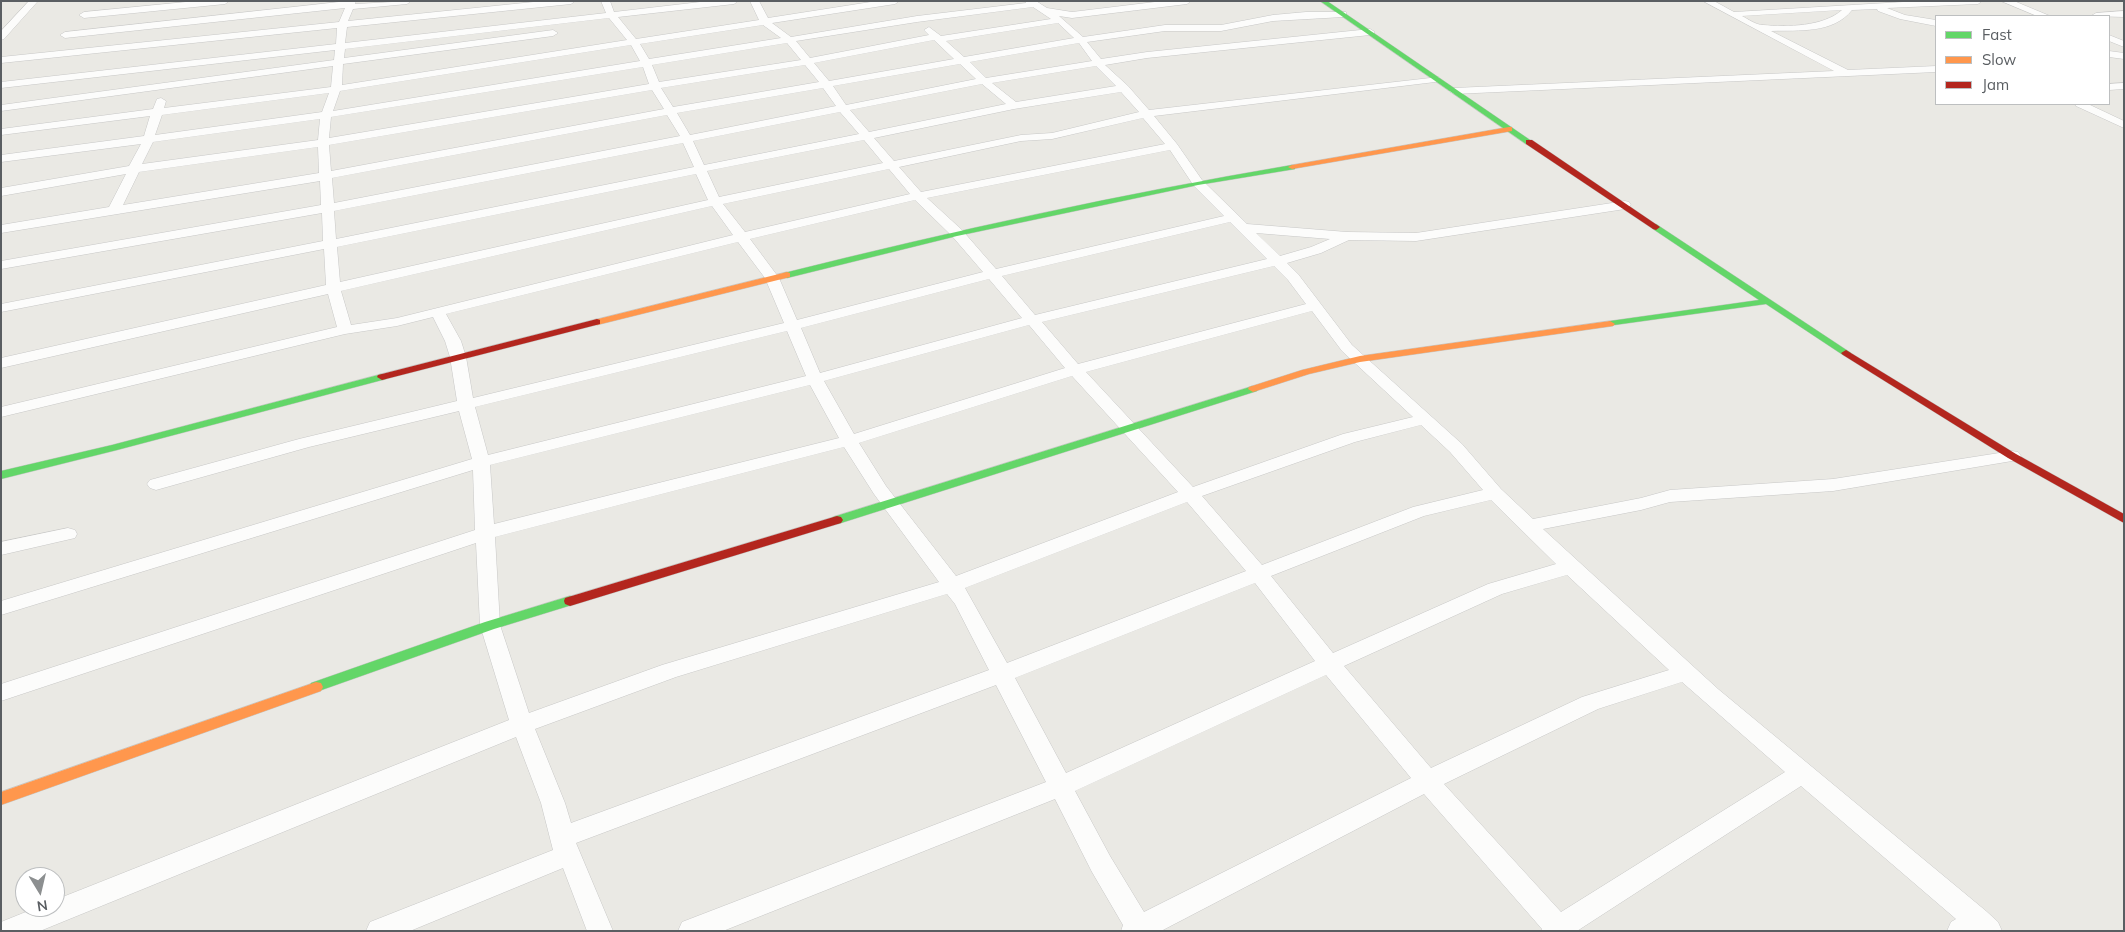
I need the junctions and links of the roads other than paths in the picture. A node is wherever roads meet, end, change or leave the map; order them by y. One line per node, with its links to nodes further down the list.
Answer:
1 (34, 1): 30 (street)
2 (94, 1): 24 (street)
3 (225, 1): 24 (street)
4 (407, 1): 16 (street)
5 (571, 1): 18 (street)
6 (605, 1): 28 (street)
7 (734, 1): 28 (street)
8 (754, 1): 31 (street)
9 (896, 1): 27 (street); 31 (street)
10 (1187, 1): 17 (street)
11 (1324, 1): 22 (street)
12 (1707, 1): 65 (street)
13 (1865, 1): 19 (street)
14 (1978, 1): 19 (street)
15 (2005, 1): 25 (street)
16 (351, 5): 33 (street); 40 (street)
17 (1033, 5): 27 (street); 29 (street)
18 (487, 6): 33 (street); 35 (street)
19 (1876, 7): 20 (street); 37 (street)
20 (1852, 8): 21 (street); 34 (street)
21 (1738, 13)
22 (1343, 14): 39 (street); 46 (street)
23 (2124, 14): 26 (street)
24 (84, 15): 40 (street)
25 (2042, 15)
26 (2110, 15)
27 (916, 19): 42 (street); 45 (street)
28 (614, 20): 35 (street); 36 (street); 47 (street)
29 (1060, 20): 42 (street); 46 (street)
30 (16, 21): 32 (street); 41 (street)
31 (765, 22): 45 (street); 47 (street)
32 (1, 23)
33 (342, 26): 50 (street); 51 (street)
34 (1764, 28)
35 (486, 29): 48 (street); 50 (street)
36 (580, 29)
37 (1935, 31)
38 (561, 32): 48 (street)
39 (1370, 32): 62 (street); 66 (street)
40 (65, 36): 53 (street)
41 (1, 38)
42 (938, 38): 55 (street); 60 (street)
43 (2110, 39): 44 (street); 49 (street)
44 (2124, 39)
45 (790, 40): 59 (street); 60 (street)
46 (1081, 40): 55 (street); 62 (street)
47 (634, 42): 59 (street); 74 (street)
48 (484, 43): 61 (street)
49 (2124, 44)
50 (340, 46): 51 (street); 61 (street)
51 (183, 53): 53 (street); 64 (street); 69 (street)
52 (2110, 54): 54 (street)
53 (45, 56): 64 (street)
54 (2124, 56)
55 (961, 59): 67 (street); 68 (street)
56 (1, 60): 64 (street)
57 (2124, 60): 58 (street)
58 (2110, 61)
59 (646, 62): 70 (street); 83 (street)
60 (806, 62): 68 (street); 70 (street)
61 (337, 63): 69 (street); 74 (street)
62 (1099, 64): 67 (street); 73 (street)
63 (1935, 69): 65 (street)
64 (8, 73)
65 (1846, 73): 75 (street)
66 (1436, 79): 75 (street); 82 (street)
67 (984, 81): 77 (street); 79 (street)
68 (826, 84): 79 (street); 81 (street)
69 (164, 86): 78 (street); 80 (street)
70 (655, 86): 81 (street); 92 (street)
71 (2124, 86): 72 (street)
72 (2110, 87)
73 (1124, 88): 77 (street); 82 (street)
74 (336, 89): 80 (street); 83 (street)
75 (1454, 91): 87 (street)
76 (2082, 105): 85 (street)
77 (1014, 106): 89 (street)
78 (1, 108)
79 (844, 110): 89 (street); 90 (street)
80 (159, 111): 88 (street); 91 (street)
81 (671, 111): 90 (street); 98 (street)
82 (1145, 114): 93 (street); 95 (street)
83 (326, 115): 91 (street); 92 (street)
84 (2124, 115): 85 (street)
85 (2104, 116): 86 (street)
86 (2124, 125)
87 (1509, 129): 99 (street); 103 (street)
88 (1, 132)
89 (867, 137): 95 (street); 96 (street)
90 (686, 139): 96 (street); 104 (street)
91 (148, 140): 94 (street); 97 (street)
92 (324, 142): 97 (street); 98 (street)
93 (1173, 146): 99 (street); 101 (street)
94 (1, 158)
95 (893, 166): 101 (street); 102 (street)
96 (698, 168): 102 (street); 111 (street)
97 (134, 169): 100 (street); 105 (street)
98 (325, 176): 104 (street); 105 (street)
99 (1198, 183): 106 (street); 108 (street)
100 (1, 192)
101 (918, 196): 108 (street); 110 (street)
102 (715, 202): 110 (street); 116 (street)
103 (1625, 205): 109 (street); 117 (street)
104 (328, 208): 111 (street); 113 (street)
105 (114, 211): 107 (street)
106 (1240, 223): 109 (street); 112 (street); 114 (street)
107 (1, 229)
108 (957, 233): 114 (street); 115 (street)
109 (1347, 236): 112 (street)
110 (742, 237): 115 (street); 120 (street)
111 (328, 243): 116 (street); 119 (street)
112 (1277, 260): 118 (street); 121 (street)
113 (1, 265)
114 (993, 274): 121 (street); 122 (street)
115 (772, 278): 122 (street); 124 (street)
116 (333, 288): 123 (street); 126 (street)
117 (1768, 301): 125 (street); 134 (street)
118 (1315, 306): 125 (street); 127 (street)
119 (1, 308)
120 (437, 312): 123 (street); 124 (street)
121 (1031, 320): 127 (street); 128 (street)
122 (794, 325): 128 (street); 129 (street)
123 (345, 330): 130 (street)
124 (458, 357): 129 (street); 136 (street)
125 (1360, 359): 131 (street); 132 (street)
126 (1, 363)
127 (1075, 370): 132 (street); 133 (street)
128 (815, 379): 133 (street); 135 (street)
129 (466, 405): 135 (street); 137 (street)
130 (1, 412)
131 (1425, 419): 138 (street); 139 (street)
132 (1129, 429): 139 (street); 140 (street)
133 (849, 441): 140 (street); 143 (street)
134 (2012, 456): 141 (street); 142 (street)
135 (481, 462): 143 (street); 149 (street)
136 (1, 475)
137 (156, 484)
138 (1495, 492): 142 (street); 147 (street)
139 (1190, 494): 147 (street); 148 (street)
140 (890, 504): 148 (street); 150 (street)
141 (2124, 519)
142 (1529, 526): 146 (street)
143 (485, 533): 150 (street); 154 (street)
144 (68, 534): 145 (street)
145 (1, 549)
146 (1570, 567): 151 (street); 152 (street)
147 (1258, 573): 151 (street); 153 (street)
148 (952, 585): 153 (street); 155 (street)
149 (1, 608)
150 (490, 625): 155 (street); 159 (street)
151 (1330, 664): 157 (street); 158 (street)
152 (1684, 673): 156 (street); 157 (street)
153 (1002, 674): 158 (street); 160 (street)
154 (1, 693)
155 (522, 725): 160 (street); 164 (street)
156 (1802, 773): 161 (street); 163 (street)
157 (1427, 781): 162 (street); 163 (street)
158 (1060, 787): 162 (street); 167 (street)
159 (1, 799)
160 (566, 846): 165 (street); 166 (street)
161 (1975, 927)
162 (1138, 930)
163 (1558, 930)
164 (9, 931)
165 (379, 931)
166 (600, 931)
167 (691, 931)

